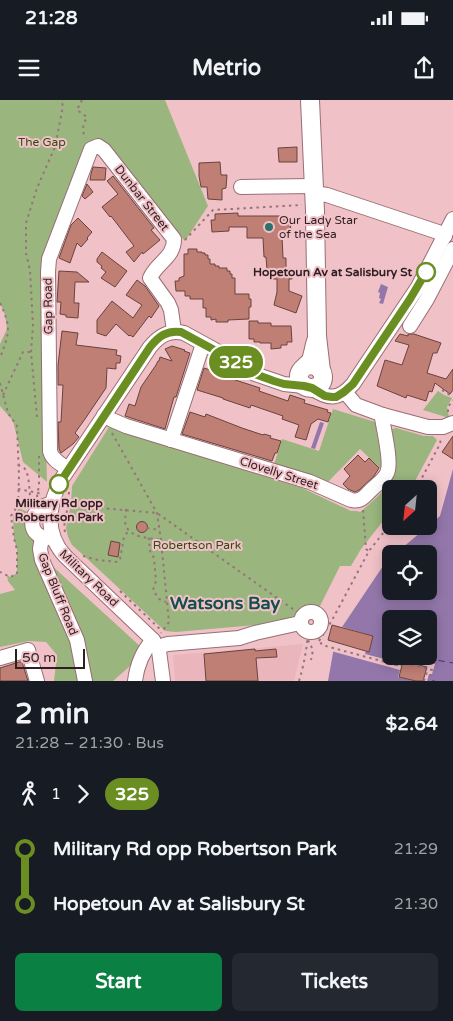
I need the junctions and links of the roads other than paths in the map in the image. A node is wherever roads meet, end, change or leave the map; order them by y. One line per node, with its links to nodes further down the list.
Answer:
1 (310, 100): 4 (main road)
2 (95, 148): 8 (street, Dunbar Street); 16 (street, Gap Road)
3 (241, 187): 4 (street)
4 (310, 195): 5 (street); 10 (main road)
5 (450, 228): 11 (street)
6 (453, 249): 7 (street)
7 (410, 326)
8 (174, 331): 9 (street); 12 (street, Military Road)
9 (203, 344): 10 (street); 15 (street)
10 (311, 377): 11 (street)
11 (344, 392): 13 (street)
12 (104, 415): 15 (street, Clovelly Street); 16 (street, Military Road)
13 (383, 415): 14 (street); 15 (street, Clovelly Street)
14 (445, 426)
15 (171, 440)
16 (68, 470): 17 (street, Military Road)
17 (48, 537): 19 (street, Military Road); 22 (street, Gap Bluff Road)
18 (309, 630): 19 (street)
19 (155, 644): 23 (street); 24 (street)
20 (0, 658): 21 (street)
21 (38, 681)
22 (85, 681)
23 (135, 681)
24 (163, 681)

